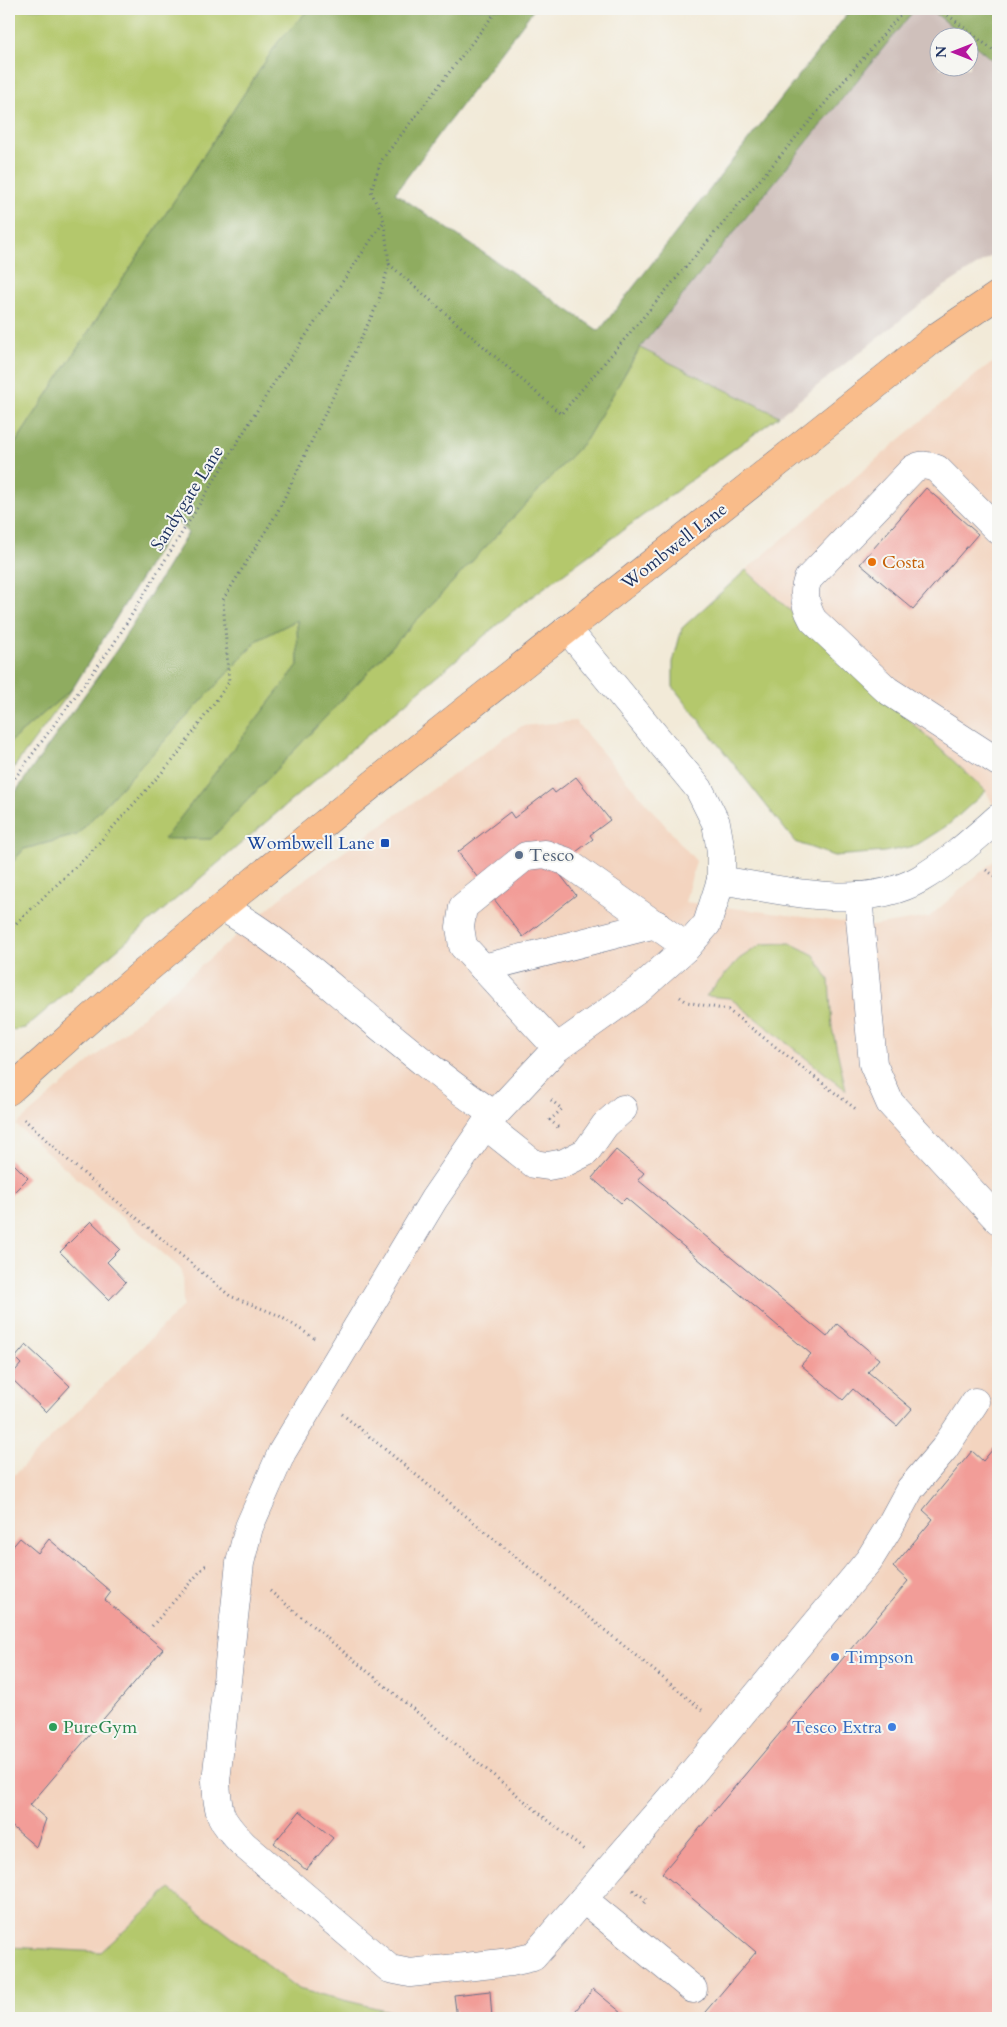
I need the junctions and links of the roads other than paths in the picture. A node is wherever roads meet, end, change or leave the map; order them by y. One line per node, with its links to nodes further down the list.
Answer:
1 (998, 295): 3 (main road, Wombwell Lane)
2 (998, 530): 4 (lane)
3 (567, 629): 6 (lane); 8 (main road, Wombwell Lane)
4 (998, 762)
5 (998, 818): 7 (lane)
6 (721, 880): 7 (lane); 10 (lane)
7 (858, 896): 16 (lane)
8 (222, 907): 13 (main road, Wombwell Lane); 15 (lane)
9 (656, 924): 10 (lane); 11 (lane); 11 (lane)
10 (688, 947): 12 (lane)
11 (483, 968): 12 (lane)
12 (556, 1048): 15 (lane)
13 (9, 1091)
14 (623, 1108): 15 (lane)
15 (489, 1119): 18 (lane)
16 (998, 1220)
17 (975, 1402): 18 (lane)
18 (583, 1899): 19 (lane)
19 (693, 1989)

